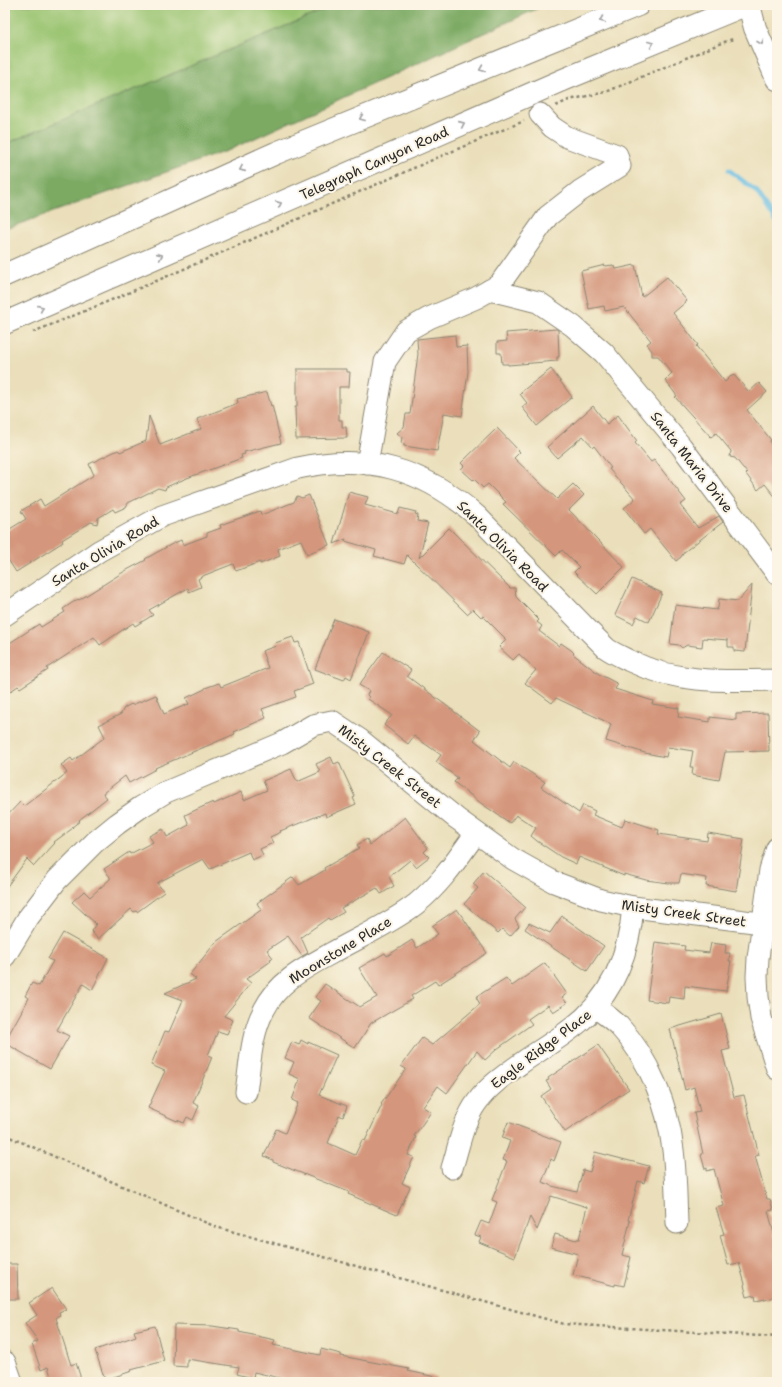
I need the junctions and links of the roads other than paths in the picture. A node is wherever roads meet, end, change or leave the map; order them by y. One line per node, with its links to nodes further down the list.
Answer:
1 (638, 5): 6 (main road, one-way to 6)
2 (745, 5): 8 (main road, Telegraph Canyon Road, one-way to 2)
3 (749, 5): 4 (main road, one-way to 4)
4 (777, 79)
5 (540, 114): 7 (street)
6 (5, 275)
7 (490, 290): 9 (street); 10 (street, Santa Maria Drive)
8 (5, 323)
9 (367, 464): 11 (street, Santa Olivia Road); 12 (street, Santa Olivia Road)
10 (777, 574)
11 (5, 615)
12 (777, 680)
13 (476, 833): 15 (street, Misty Creek Street); 17 (street, Misty Creek Street); 20 (street, Moonstone Place)
14 (777, 848): 16 (street)
15 (633, 907): 16 (street, Misty Creek Street); 18 (street, Eagle Ridge Place)
16 (770, 924): 19 (street)
17 (5, 956)
18 (595, 1007): 21 (street, Eagle Ridge Place); 22 (street)
19 (776, 1063)
20 (246, 1092)
21 (452, 1168)
22 (678, 1223)
23 (5, 1362): 24 (street)
24 (12, 1382)

